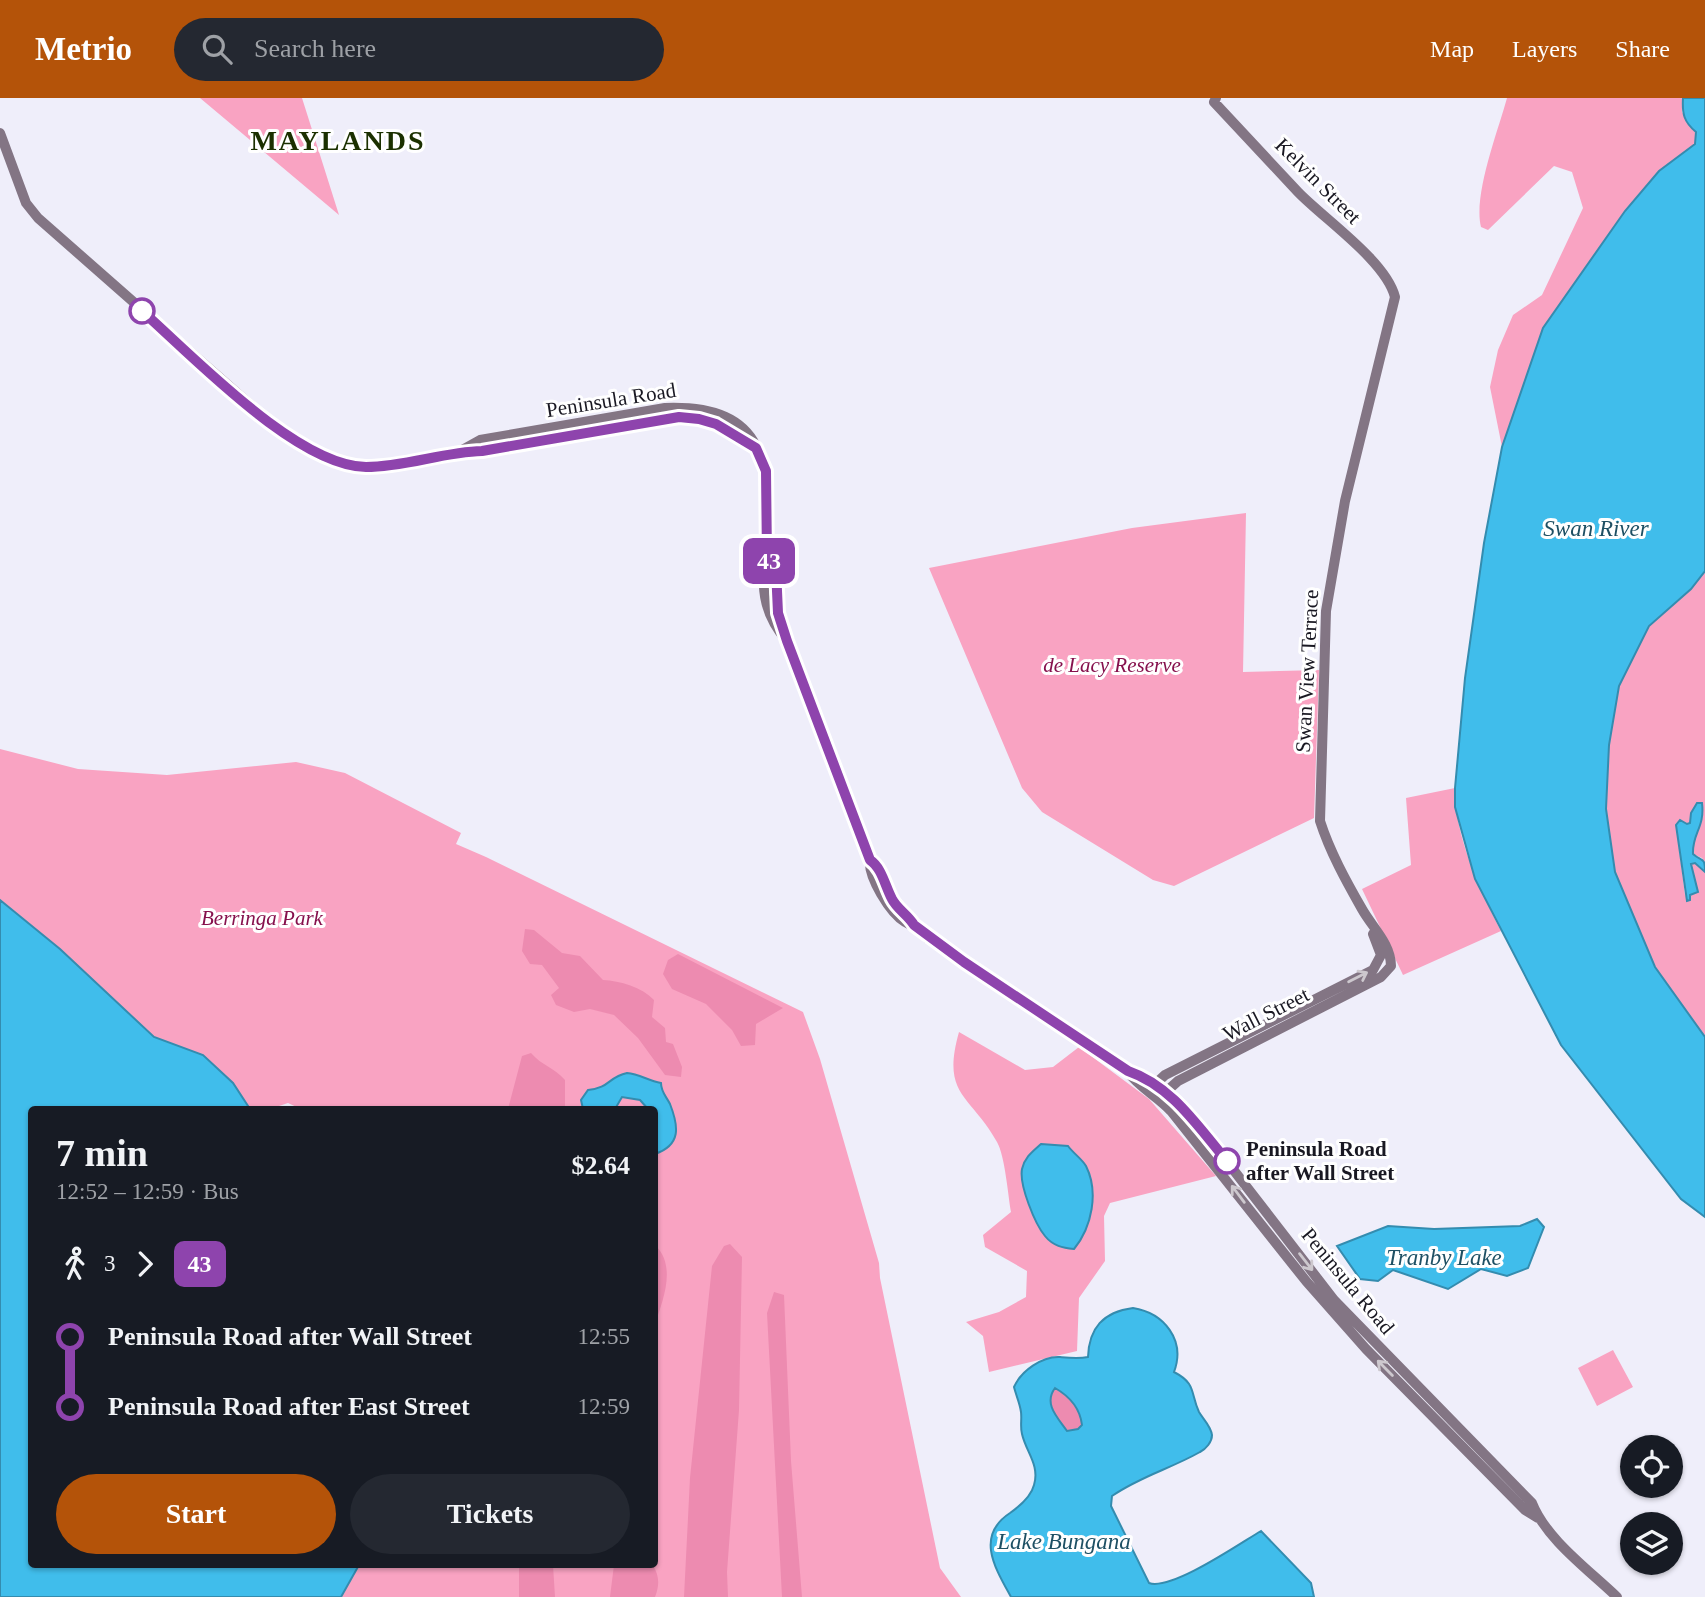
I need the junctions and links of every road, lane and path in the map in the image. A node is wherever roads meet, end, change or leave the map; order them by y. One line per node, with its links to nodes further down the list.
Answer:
1 (1215, 100): 3 (street, Kelvin Street)
2 (0, 133): 9 (street, Peninsula Road)
3 (1392, 287): 4 (street, Swan View Terrace)
4 (1372, 926): 5 (street, Swan View Terrace); 6 (street, Swan View Terrace)
5 (1380, 960): 7 (street, Wall Street, one-way to 5)
6 (1391, 966): 7 (street, Wall Street)
7 (1340, 992): 8 (street, Wall Street)
8 (1212, 1057): 9 (street, Wall Street); 10 (street, Wall Street)
9 (1151, 1088): 10 (street, Peninsula Road)
10 (1163, 1095): 11 (street, Peninsula Road)
11 (1617, 1597)

